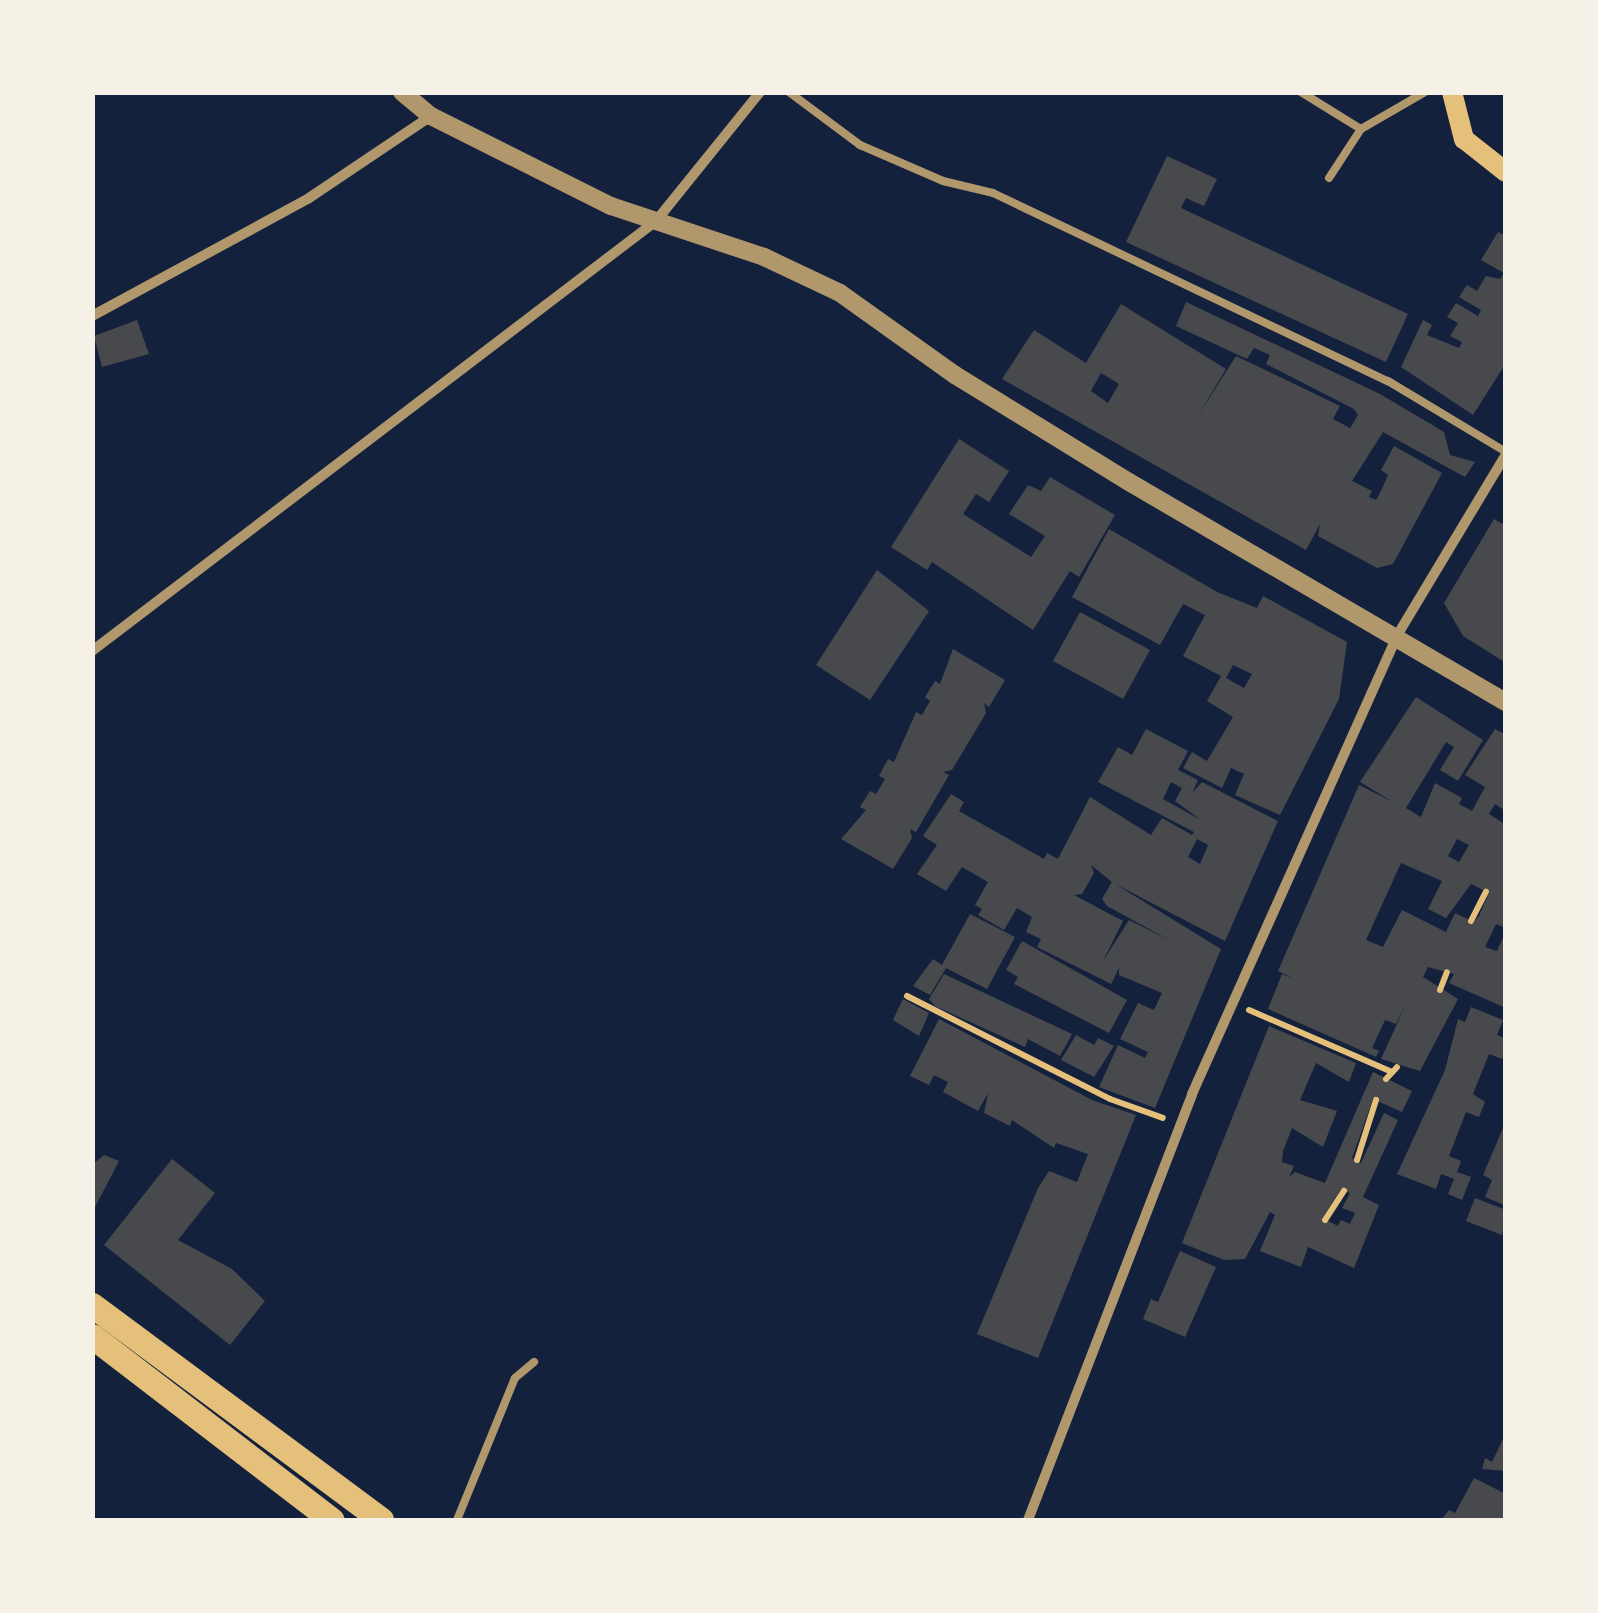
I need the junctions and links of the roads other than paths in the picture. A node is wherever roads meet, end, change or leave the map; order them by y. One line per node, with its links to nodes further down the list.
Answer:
1 (402, 92): 7 (street)
2 (760, 92): 11 (street)
3 (788, 92): 13 (lane)
4 (1301, 92): 8 (lane)
5 (1425, 92): 8 (lane)
6 (1452, 92): 9 (main road)
7 (430, 116): 11 (street); 12 (street)
8 (1361, 129): 10 (lane)
9 (1506, 172)
10 (1329, 178)
11 (656, 222): 14 (street); 15 (street)
12 (92, 316)
13 (1506, 453): 14 (street)
14 (1398, 634): 16 (street); 23 (street)
15 (92, 651)
16 (1506, 702)
17 (92, 1305): 21 (main road)
18 (92, 1336): 20 (main road)
19 (534, 1362): 22 (lane)
20 (332, 1520)
21 (381, 1520)
22 (456, 1520)
23 (1028, 1520)

